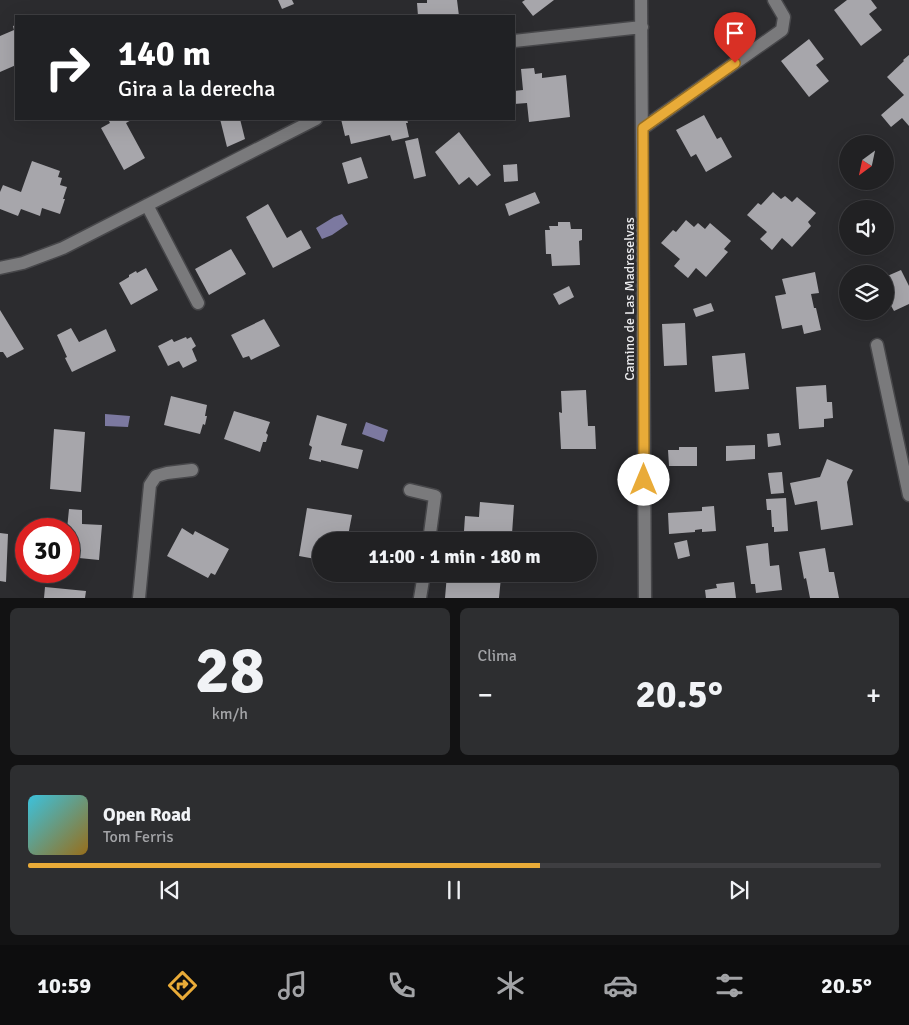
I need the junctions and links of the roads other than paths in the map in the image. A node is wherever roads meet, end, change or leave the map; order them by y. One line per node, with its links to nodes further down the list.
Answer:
1 (641, 0): 3 (street, Camino de Las Madreselvas)
2 (774, 0): 6 (street)
3 (642, 27): 4 (street); 6 (street, Camino de Las Madreselvas)
4 (515, 41)
5 (314, 120): 7 (street)
6 (643, 128): 18 (street, Camino de Las Madreselvas)
7 (147, 205): 8 (street); 9 (street)
8 (0, 268)
9 (198, 303)
10 (877, 345): 13 (street)
11 (192, 470): 16 (street)
12 (410, 490): 14 (street)
13 (909, 495)
14 (430, 532)
15 (423, 582): 17 (street)
16 (139, 598)
17 (420, 598)
18 (645, 598)

